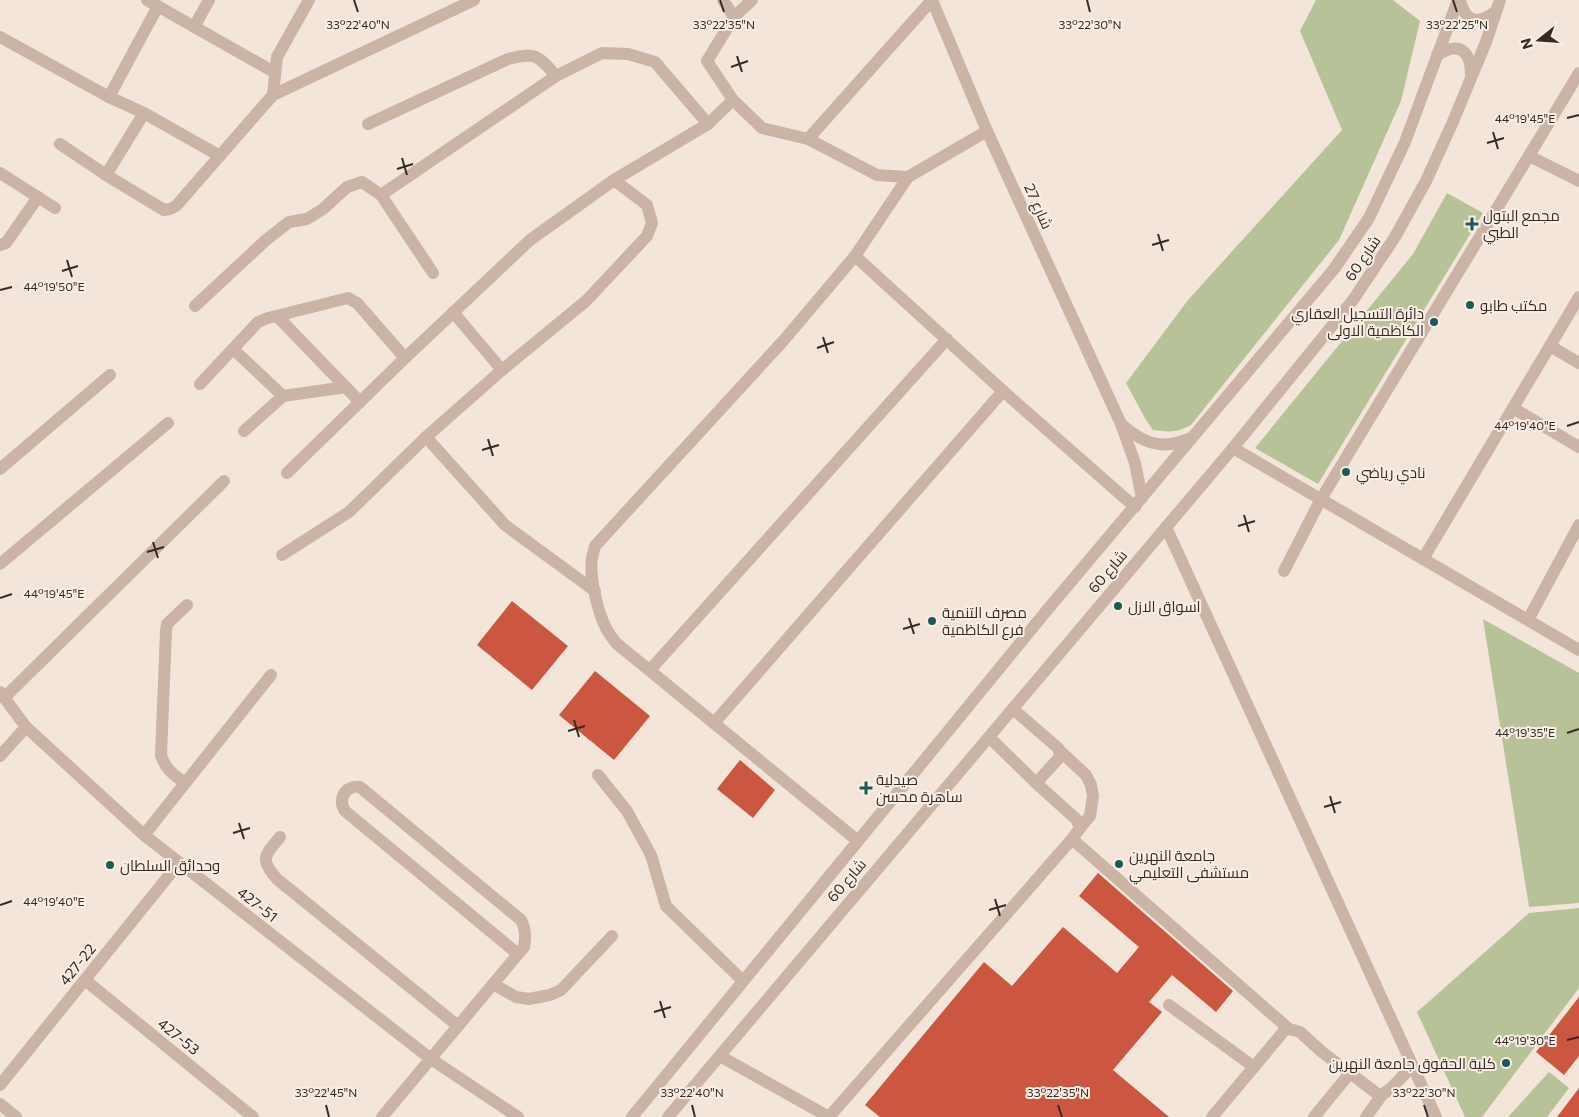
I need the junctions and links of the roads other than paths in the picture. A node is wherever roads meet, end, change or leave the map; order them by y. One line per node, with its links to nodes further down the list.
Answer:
1 (208, 0): 11 (street)
2 (309, 0): 14 (street)
3 (474, 0): 18 (street)
4 (723, 0): 10 (street)
5 (752, 0): 10 (street)
6 (932, 0): 24 (street, شارع 27); 25 (street)
7 (1459, 0): 9 (street); 13 (street, شارع 60)
8 (152, 3): 11 (street); 19 (street)
9 (1498, 6): 17 (street, شارع 60)
10 (734, 17): 20 (street)
11 (194, 26): 14 (street)
12 (0, 36): 19 (street)
13 (1437, 54): 17 (street); 61 (street, شارع 60)
14 (274, 72): 18 (street)
15 (1579, 73): 28 (street)
16 (556, 76): 22 (street); 23 (street); 34 (street)
17 (1470, 78): 63 (street, شارع 60)
18 (273, 95): 27 (street)
19 (109, 97): 21 (street)
20 (733, 100): 23 (street); 25 (street)
21 (144, 114): 27 (street); 30 (street)
22 (368, 124)
23 (708, 124): 32 (street)
24 (987, 131): 31 (street); 58 (street, شارع 27)
25 (808, 139): 31 (street)
26 (60, 144): 30 (street)
27 (220, 156): 30 (street)
28 (1529, 156): 33 (street); 67 (street)
29 (0, 172): 35 (street)
30 (106, 175)
31 (908, 177): 38 (street)
32 (614, 180): 42 (street); 49 (street)
33 (1579, 181)
34 (381, 195): 39 (street); 41 (street)
35 (38, 197): 36 (street); 37 (street)
36 (56, 208)
37 (0, 245)
38 (855, 256): 44 (street); 75 (street)
39 (433, 273)
40 (1579, 297): 45 (street)
41 (195, 306)
42 (453, 312): 47 (street); 49 (street)
43 (277, 316): 46 (street); 47 (street); 52 (street)
44 (947, 339): 53 (street); 79 (street)
45 (1550, 346): 48 (street); 56 (street)
46 (233, 349): 51 (street); 54 (street)
47 (405, 358): 55 (street)
48 (1579, 363)
49 (502, 370): 60 (street)
50 (110, 375): 64 (street)
51 (200, 384)
52 (346, 387): 54 (street); 55 (street)
53 (1003, 391): 68 (street); 83 (street)
54 (283, 396): 59 (street)
55 (360, 402): 65 (street)
56 (1513, 408): 62 (street); 72 (street)
57 (168, 422): 73 (street)
58 (1120, 424): 61 (street); 68 (street, شارع 27)
59 (244, 431)
60 (426, 437): 71 (street); 75 (street)
61 (1191, 438): 68 (street, شارع 60)
62 (1579, 447)
63 (1233, 448): 67 (street); 70 (street, شارع 60)
64 (0, 469)
65 (288, 474)
66 (224, 481): 81 (street)
67 (1321, 500): 72 (street); 74 (street)
68 (1139, 502): 95 (street, شارع 60)
69 (1579, 525): 77 (street)
70 (1166, 527): 82 (street, شارع 60); 107 (street)
71 (282, 555)
72 (1423, 559): 77 (street)
73 (0, 564)
74 (1284, 571)
75 (595, 591): 79 (street)
76 (187, 605): 89 (street)
77 (1528, 620): 78 (street)
78 (1579, 650)
79 (650, 670): 83 (street)
80 (271, 675): 89 (street)
81 (2, 695): 84 (street, 427-51)
82 (1012, 708): 85 (street, شارع 60); 86 (street)
83 (714, 723): 95 (street)
84 (26, 727): 87 (street); 92 (street, 427-51)
85 (989, 736): 90 (street); 105 (street, شارع 60)
86 (1060, 751): 90 (street); 91 (street)
87 (0, 756)
88 (598, 775): 100 (street)
89 (185, 783): 92 (street)
90 (1036, 783): 91 (street)
91 (1080, 828): 94 (street)
92 (144, 835): 96 (street, 427-51)
93 (280, 837): 103 (street)
94 (1072, 839): 104 (street); 105 (street)
95 (858, 841): 100 (street, شارع 60)
96 (179, 863): 99 (street, 427-22); 106 (street, 427-51)
97 (612, 936): 101 (street)
98 (518, 954): 98 (street); 101 (street)
99 (84, 980): 110 (street, 427-22); 114 (street, 427-53)
100 (743, 981): 117 (street, شارع 60)
101 (493, 984): 103 (street)
102 (1169, 1005): 108 (street)
103 (458, 1026): 106 (street)
104 (1289, 1029): 108 (street); 109 (street)
105 (720, 1056): 118 (street, شارع 60)
106 (431, 1059): 115 (street); 116 (street, 427-51)
107 (1412, 1066): 111 (street); 122 (street)
108 (1254, 1067): 119 (street)
109 (1350, 1073): 111 (street); 120 (street)
110 (0, 1085)
111 (1382, 1095): 121 (street)
112 (0, 1104): 113 (street)
113 (16, 1117)
114 (253, 1117)
115 (382, 1117)
116 (518, 1117)
117 (632, 1117)
118 (668, 1117)
119 (1212, 1117)
120 (1314, 1117)
121 (1366, 1117)
122 (1436, 1117)

